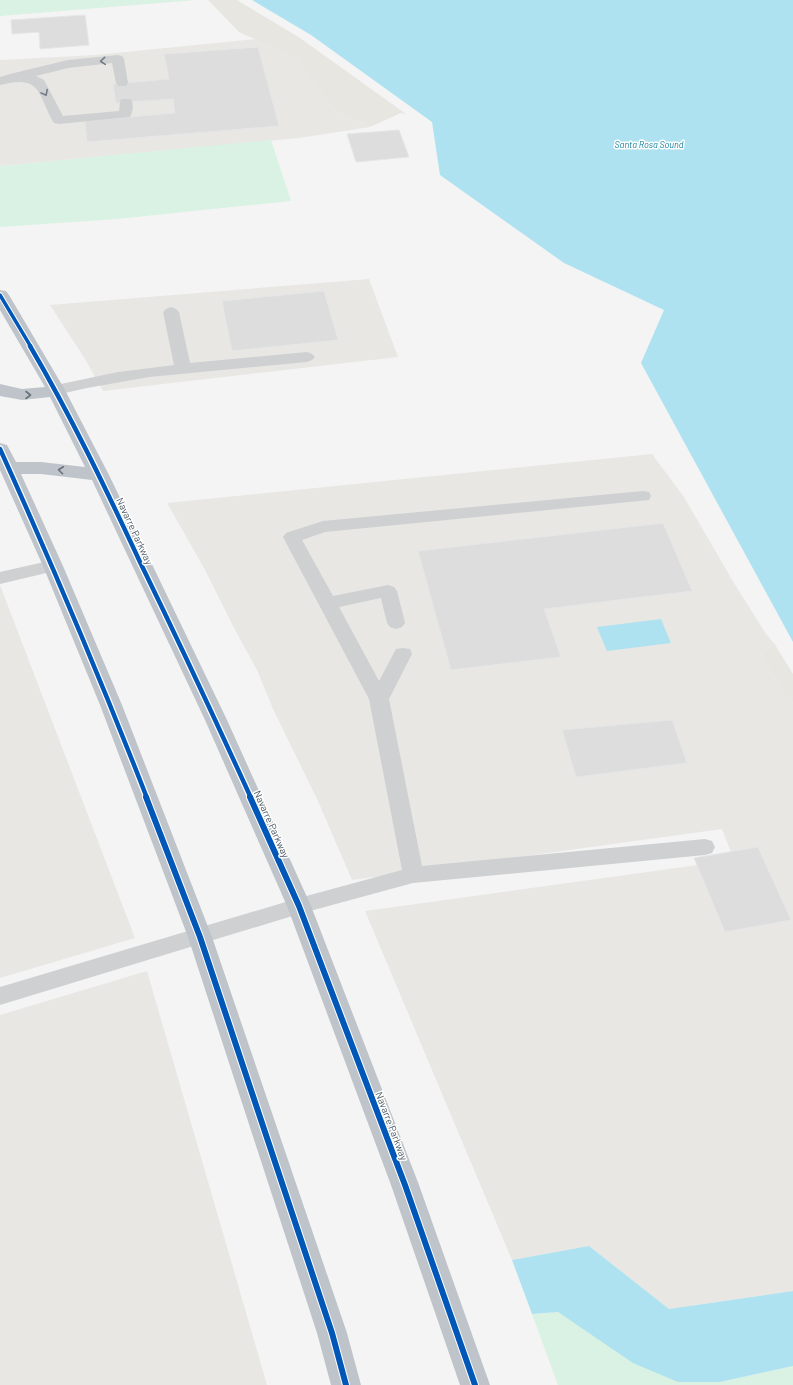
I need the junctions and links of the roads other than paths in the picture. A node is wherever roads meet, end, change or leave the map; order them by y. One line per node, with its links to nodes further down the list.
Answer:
1 (14, 77): 2 (lane); 3 (lane, one-way to 1); 4 (lane, one-way to 4)
2 (0, 81)
3 (122, 83)
4 (126, 102)
5 (0, 295): 10 (highway, Navarre Parkway)
6 (170, 312): 8 (lane)
7 (307, 357): 8 (lane)
8 (183, 368): 10 (lane)
9 (0, 390): 10 (highway, one-way to 10)
10 (56, 390): 12 (highway, Navarre Parkway)
11 (3, 458): 12 (highway, one-way to 11); 14 (highway)
12 (99, 475): 22 (highway, Navarre Parkway)
13 (643, 496): 16 (lane)
14 (53, 566): 15 (lane); 23 (highway)
15 (0, 578)
16 (328, 603): 17 (lane); 19 (lane)
17 (396, 623)
18 (403, 654): 19 (lane)
19 (379, 699): 21 (lane)
20 (705, 848): 21 (lane)
21 (413, 875): 22 (lane)
22 (299, 906): 23 (lane); 26 (highway, Navarre Parkway)
23 (200, 937): 24 (lane); 25 (highway)
24 (0, 996)
25 (346, 1385)
26 (475, 1385)

